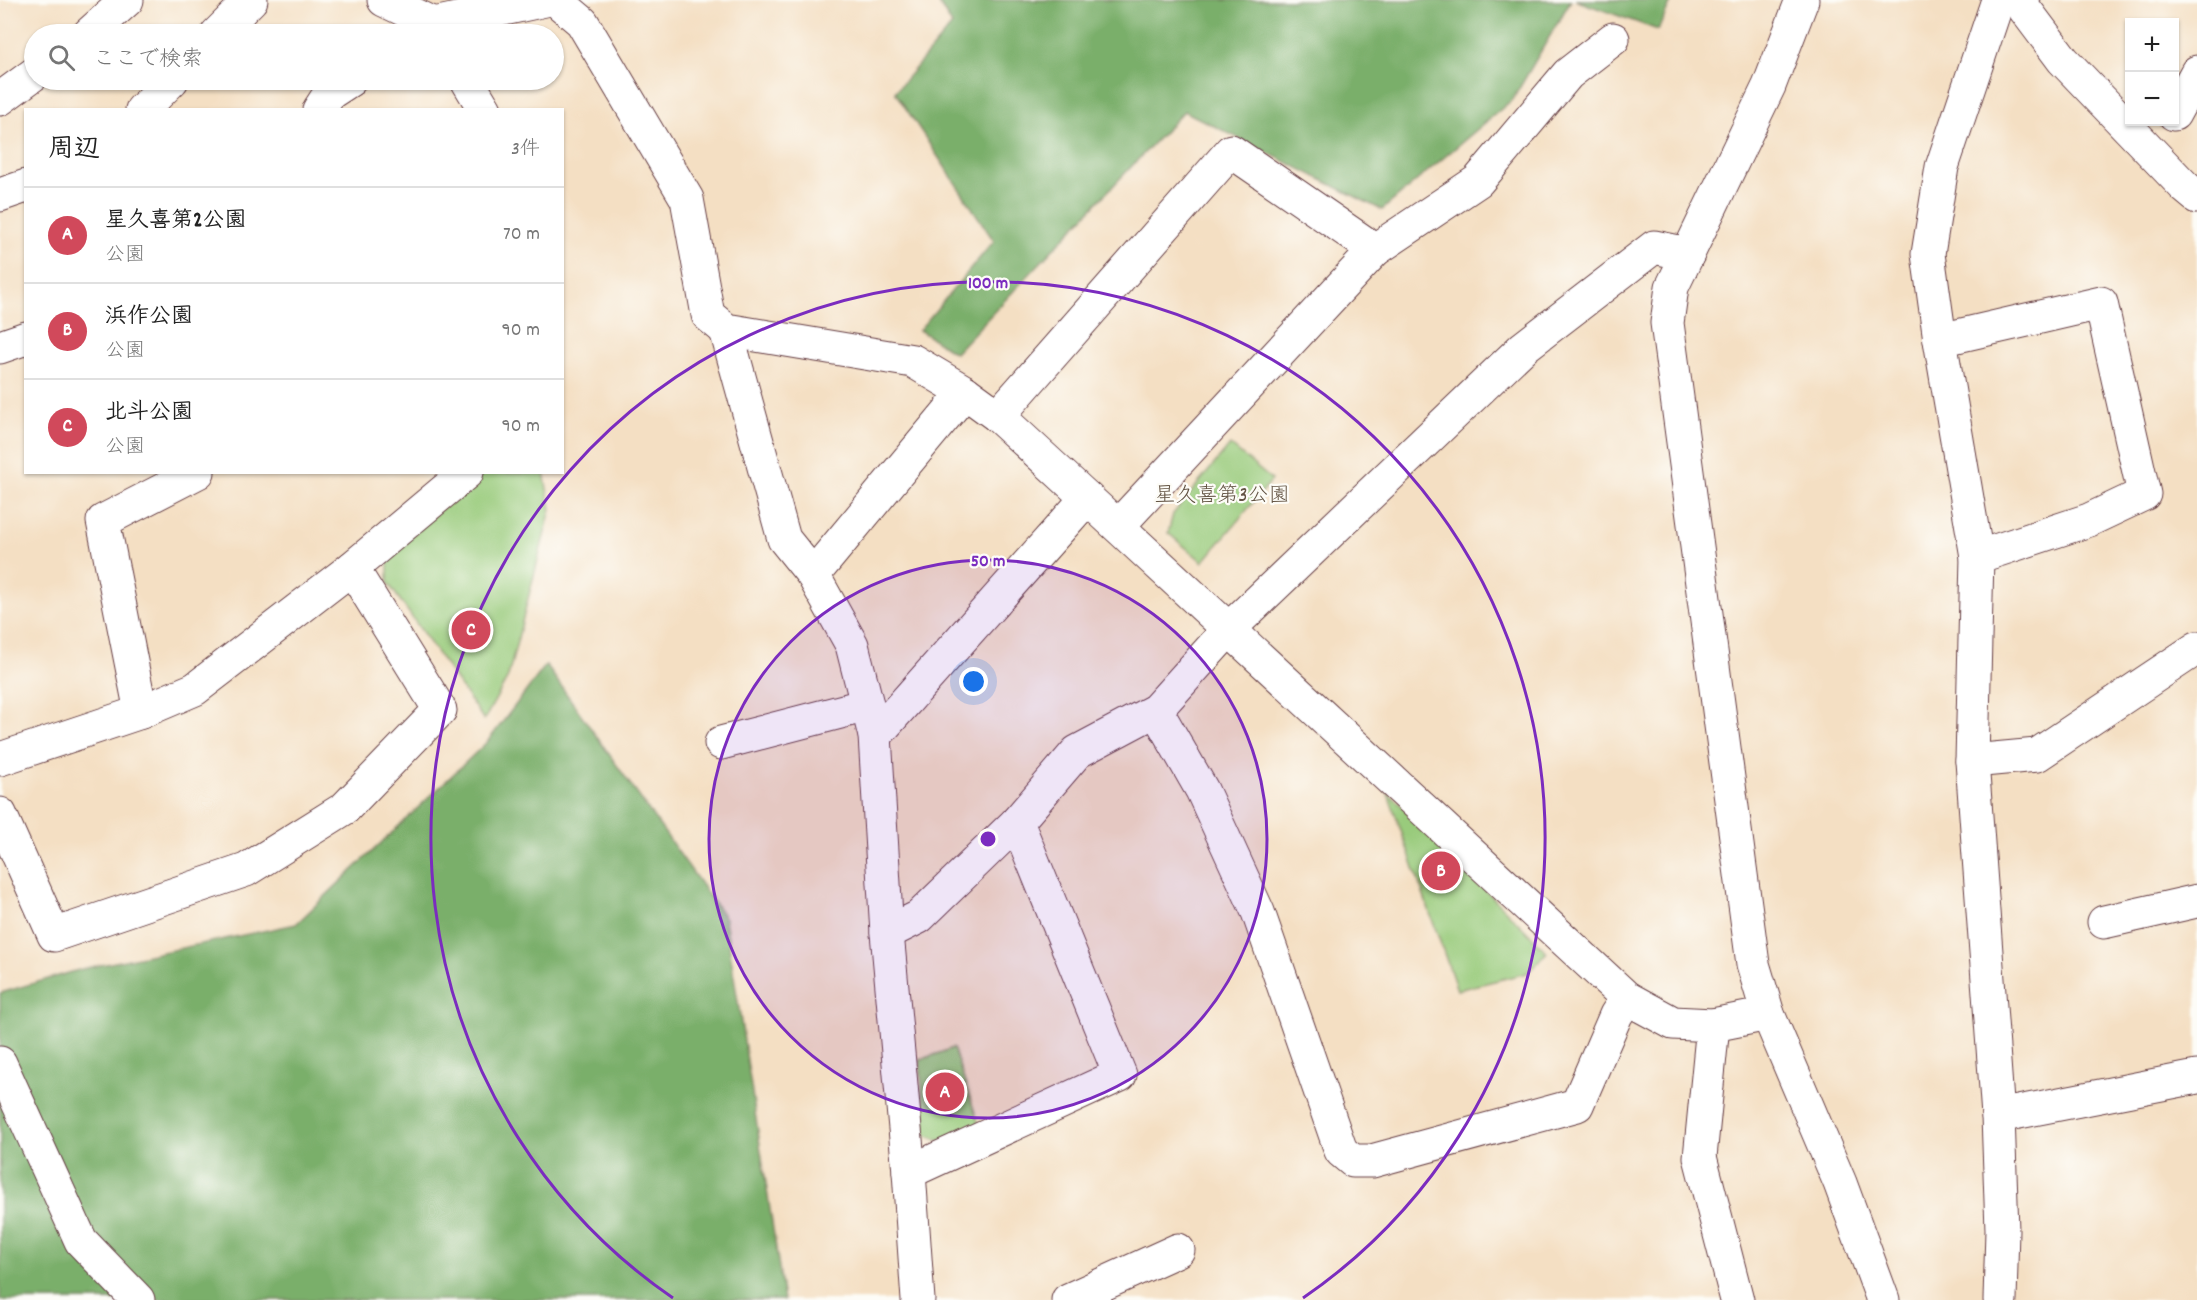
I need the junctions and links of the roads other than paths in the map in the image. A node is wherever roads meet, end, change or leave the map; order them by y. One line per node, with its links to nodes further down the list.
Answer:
1 (127, 0): 9 (street)
2 (251, 0): 10 (street)
3 (384, 0): 11 (street)
4 (545, 0): 12 (street)
5 (556, 0): 31 (street)
6 (1802, 0): 30 (street)
7 (1998, 0): 33 (street)
8 (2018, 0): 25 (street)
9 (100, 24)
10 (227, 24)
11 (420, 24)
12 (457, 24)
13 (1613, 39): 29 (street)
14 (2197, 72): 20 (street)
15 (24, 81): 19 (street)
16 (162, 90): 21 (street)
17 (335, 90): 22 (street)
18 (473, 90): 23 (street)
19 (0, 99)
20 (2179, 106)
21 (144, 108)
22 (319, 108)
23 (484, 108)
24 (2169, 126): 25 (street)
25 (2153, 155): 28 (street)
26 (24, 187): 27 (street)
27 (0, 195)
28 (2197, 197)
29 (1375, 250): 36 (street); 40 (street)
30 (1688, 254): 44 (street); 59 (street)
31 (726, 330): 35 (street); 43 (street)
32 (24, 339): 34 (street)
33 (1940, 339): 41 (street); 41 (street)
34 (0, 347)
35 (965, 392): 36 (street); 43 (street)
36 (998, 416): 39 (street)
37 (194, 474): 48 (street)
38 (464, 474): 42 (street)
39 (1088, 498): 40 (street); 49 (street)
40 (1118, 526): 44 (street)
41 (1977, 557): 52 (street)
42 (352, 568): 48 (street); 53 (street)
43 (813, 575): 46 (street)
44 (1229, 629): 47 (street); 58 (street)
45 (2197, 648): 52 (street)
46 (867, 705): 49 (street); 50 (street)
47 (1156, 710): 54 (street); 58 (street)
48 (141, 712): 51 (street)
49 (875, 736): 57 (street)
50 (721, 743)
51 (0, 759)
52 (1972, 761): 63 (street)
53 (0, 814)
54 (1017, 822): 57 (street); 64 (street)
55 (2197, 901): 56 (street)
56 (2104, 922)
57 (887, 933): 64 (street)
58 (1627, 998): 60 (street)
59 (1768, 1014): 60 (street); 70 (street)
60 (1713, 1025): 69 (street)
61 (0, 1063): 66 (street)
62 (2197, 1077): 63 (street)
63 (1998, 1116): 71 (street)
64 (909, 1172): 67 (street)
65 (1178, 1250): 68 (street)
66 (138, 1300)
67 (918, 1300)
68 (1068, 1300)
69 (1737, 1300)
70 (1883, 1300)
71 (2000, 1300)

